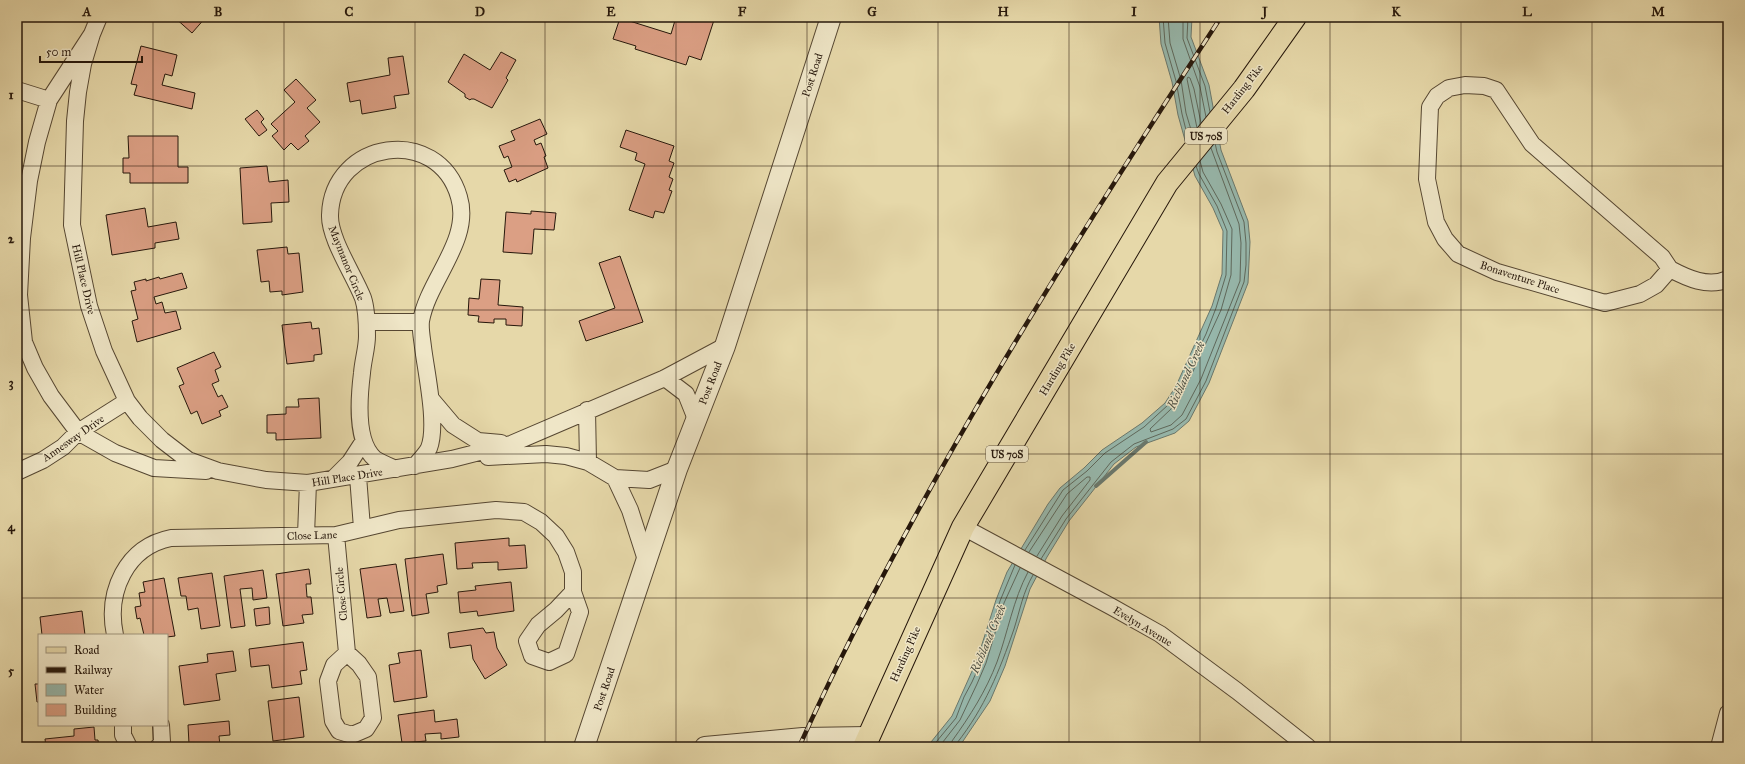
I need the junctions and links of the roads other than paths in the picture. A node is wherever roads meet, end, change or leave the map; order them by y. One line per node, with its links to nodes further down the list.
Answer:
1 (100, 17): 4 (street, Hill Place Drive)
2 (831, 17): 11 (street, Post Road)
3 (1295, 17): 32 (main road, Harding Pike / US 70S)
4 (92, 34): 6 (street, Hill Place Drive); 14 (street, Hill Place Drive)
5 (17, 90): 6 (street)
6 (49, 100): 17 (street, Hill Place Drive)
7 (1670, 269): 7 (street, Bonaventure Place); 8 (street, Bonaventure Place)
8 (1728, 279)
9 (367, 322): 10 (street); 10 (street, Maymanor Circle); 18 (street, Maymanor Circle)
10 (421, 322): 13 (street, Maymanor Circle)
11 (725, 346): 12 (street, Hill Place Drive); 16 (street, Post Road)
12 (665, 378): 15 (street, Hill Place Drive); 16 (street)
13 (431, 399): 19 (street, Maymanor Circle); 22 (street, Maymanor Circle)
14 (127, 401): 17 (street, Annesway Drive); 25 (street, Hill Place Drive)
15 (587, 410): 19 (street, Hill Place Drive); 21 (street)
16 (696, 418): 24 (street, Post Road)
17 (78, 432): 25 (street, Hill Place Drive); 26 (street, Annesway Drive)
18 (363, 442): 23 (street, Maymanor Circle); 29 (street)
19 (510, 444): 20 (street, Hill Place Drive)
20 (452, 459): 21 (street, Hill Place Drive); 22 (street, Hill Place Drive)
21 (588, 462): 28 (street, Hill Place Drive)
22 (415, 466): 23 (street, Hill Place Drive)
23 (396, 469): 27 (street, Hill Place Drive)
24 (677, 469): 28 (street, Hill Place Drive); 35 (street, Post Road)
25 (218, 471): 30 (street, Hill Place Drive)
26 (17, 472)
27 (358, 476): 29 (street, Hill Place Drive); 31 (street)
28 (614, 478): 35 (street)
29 (333, 480): 30 (street, Hill Place Drive)
30 (308, 483): 33 (street)
31 (362, 528): 34 (street, Close Lane); 36 (street, Close Lane)
32 (963, 528): 42 (main road, Harding Pike / US 70S); 47 (street, Evelyn Avenue)
33 (306, 535): 34 (street, Close Lane); 37 (street, Close Lane)
34 (336, 535): 38 (street, Close Circle)
35 (647, 563): 45 (street, Post Road)
36 (573, 592)
37 (116, 634)
38 (347, 653)
39 (1728, 713): 48 (street)
40 (123, 726): 43 (street)
41 (161, 726): 44 (street)
42 (866, 742): 46 (street)
43 (129, 747)
44 (158, 747)
45 (584, 747)
46 (705, 747)
47 (1308, 747)
48 (1720, 747)

